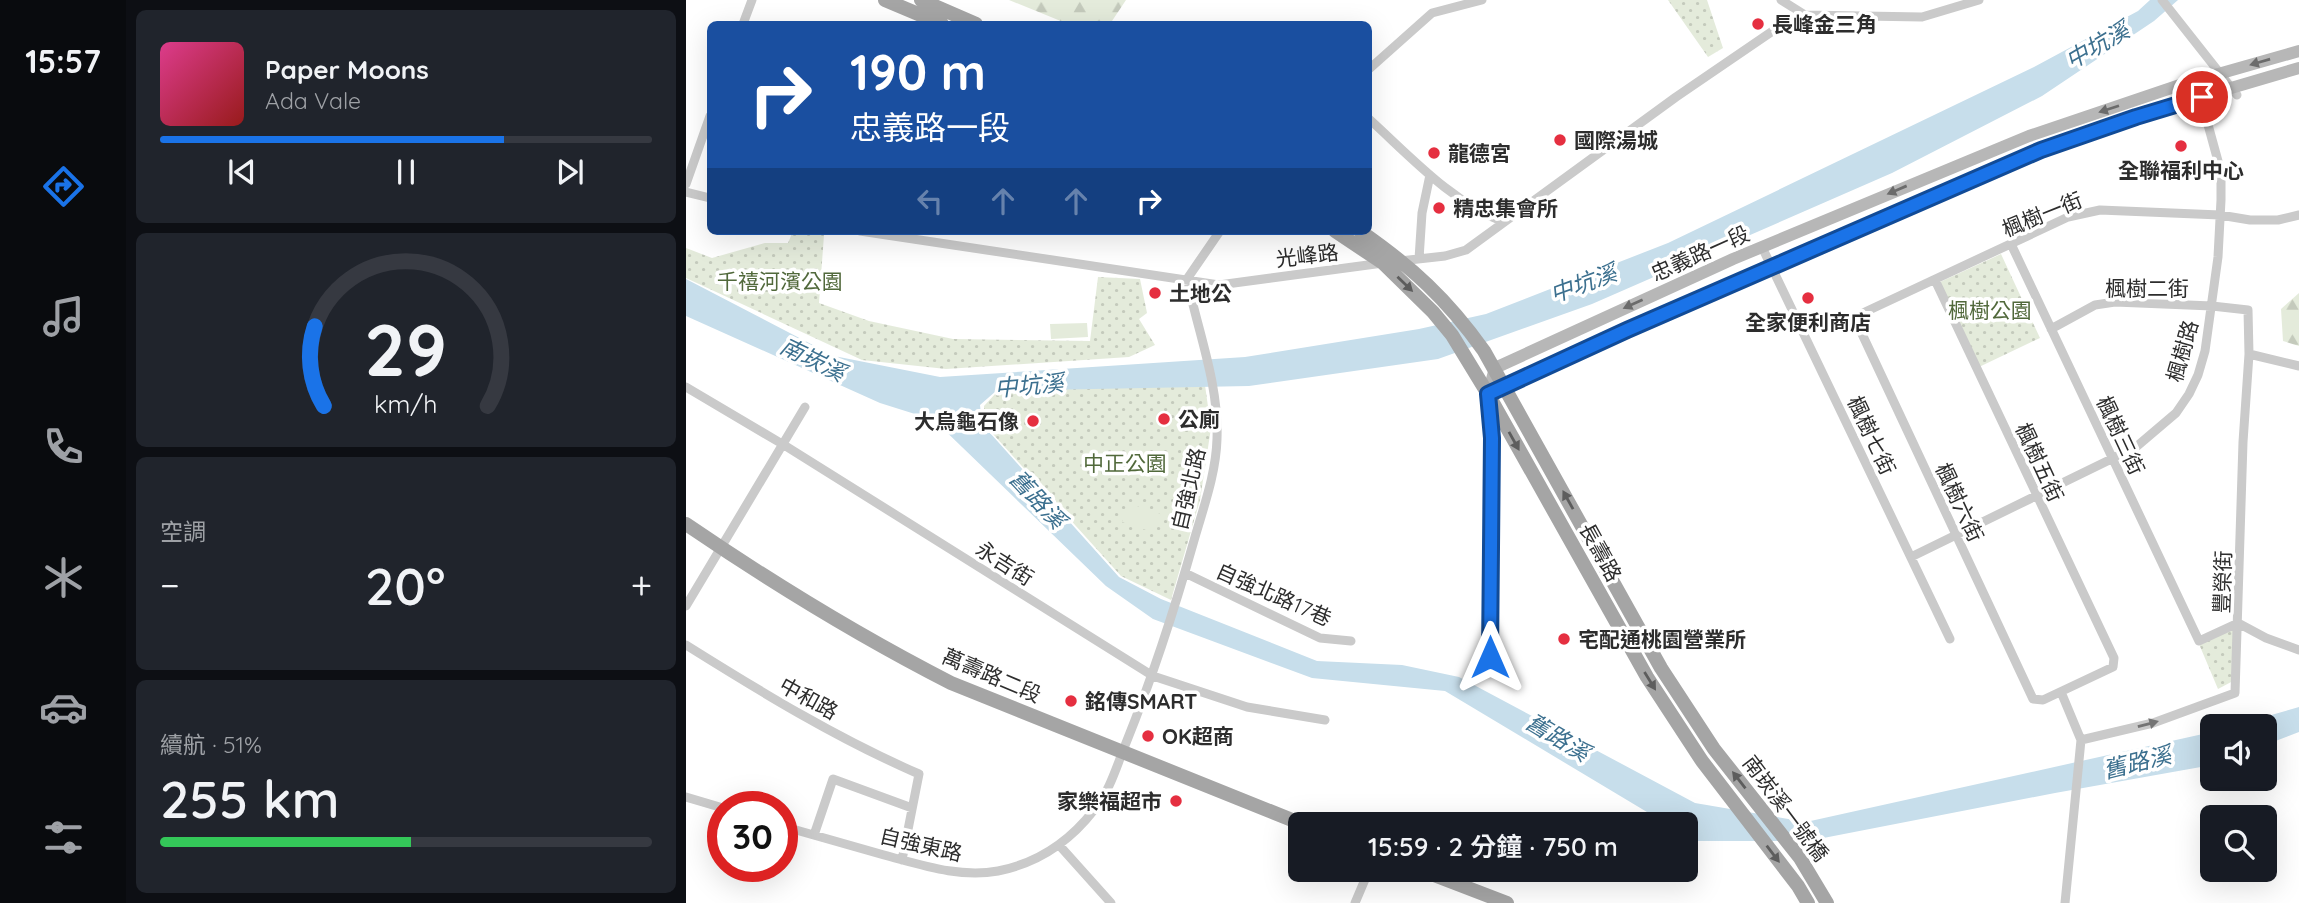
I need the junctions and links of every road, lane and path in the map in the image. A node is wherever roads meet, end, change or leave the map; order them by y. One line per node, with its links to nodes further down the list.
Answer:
1 (752, 0): 10 (street)
2 (885, 0): 11 (main road)
3 (921, 0): 12 (main road)
4 (1482, 0): 14 (street)
5 (1781, 0): 8 (street)
6 (1979, 0): 9 (street, 光峰路)
7 (2162, 0): 16 (street)
8 (1793, 3): 9 (street)
9 (1805, 15): 28 (street, 光峰路)
10 (744, 21)
11 (935, 21)
12 (969, 21)
13 (2299, 51): 16 (main road, 忠義路一段, one-way to 16)
14 (1372, 66)
15 (2299, 68): 18 (main road, 忠義路一段)
16 (2221, 73): 17 (main road, 忠義路一段); 18 (street)
17 (2196, 81): 19 (street, 楓樹路); 34 (main road, 忠義路一段, one-way to 34)
18 (2235, 91): 19 (main road, 忠義路一段)
19 (2202, 97): 26 (street, 楓樹路); 38 (main road, 忠義路一段)
20 (1372, 122): 22 (street)
21 (707, 124): 23 (street)
22 (1430, 174): 28 (street); 35 (street)
23 (686, 184)
24 (686, 192): 25 (street)
25 (707, 197)
26 (2220, 215): 27 (street, 楓樹一街); 33 (street, 楓樹一街); 41 (street, 楓樹路)
27 (2299, 215)
28 (1504, 222): 35 (street, 光峰路)
29 (887, 235): 39 (street, 光峰路)
30 (1217, 235): 39 (street)
31 (1341, 235): 37 (main road)
32 (1366, 235): 36 (main road)
33 (2011, 244): 40 (street, 楓樹一街); 44 (street, 楓樹三街)
34 (1762, 247): 38 (street, 楓樹七街); 47 (main road, 忠義路一段, one-way to 47)
35 (1419, 260): 36 (street, 光峰路)
36 (1402, 261): 37 (street, 光峰路); 47 (main road, 長壽路)
37 (1383, 263): 39 (street, 光峰路); 50 (main road, 長壽路, one-way to 50)
38 (1772, 266): 48 (main road, 忠義路一段); 58 (street, 楓樹七街)
39 (1187, 279): 59 (street, 自強北路)
40 (1935, 280): 43 (street, 楓樹一街); 54 (street, 楓樹五街)
41 (2212, 306): 42 (street, 楓樹二街); 44 (street, 楓樹二街); 53 (street, 楓樹路)
42 (2248, 310): 45 (street, 豐榮街)
43 (1855, 319): 56 (street, 楓樹六街)
44 (2051, 329): 53 (street, 楓樹三街)
45 (2249, 354): 46 (street); 61 (street, 豐榮街)
46 (2299, 366)
47 (1495, 368): 48 (main road, 長壽路); 50 (main road)
48 (1505, 385): 50 (main road, 忠義路一段); 71 (main road, 長壽路, one-way to 48)
49 (686, 387): 52 (street, 永吉街)
50 (1488, 394): 66 (street); 73 (main road, 長壽路, one-way to 73)
51 (805, 407): 52 (street)
52 (784, 446): 57 (street); 67 (street, 永吉街)
53 (2113, 460): 54 (street, 楓樹路); 61 (street, 楓樹三街)
54 (2037, 496): 56 (street, 楓樹路); 68 (street, 楓樹五街)
55 (686, 524): 57 (main road, 萬壽路二段)
56 (1956, 535): 58 (street, 楓樹路); 68 (street, 楓樹六街)
57 (722, 548): 60 (street); 72 (main road, 萬壽路二段)
58 (1911, 557): 62 (street, 楓樹七街)
59 (1185, 573): 63 (street, 自強北路17巷); 67 (street, 自強北路)
60 (687, 601)
61 (2238, 623): 65 (street); 70 (street, 豐榮街, one-way to 61)
62 (1950, 639)
63 (1351, 641)
64 (686, 645): 76 (street, 中和路)
65 (2299, 650)
66 (1490, 657)
67 (1153, 676): 69 (street, 永吉街); 72 (street)
68 (2061, 692): 70 (street)
69 (1325, 720)
70 (2081, 740): 89 (street)
71 (1714, 749): 84 (main road, 南崁溪一號橋, one-way to 71)
72 (1122, 751): 77 (main road, 萬壽路二段); 80 (street, 自強東路)
73 (1702, 761): 88 (main road, 南崁溪一號橋, one-way to 88)
74 (686, 797): 75 (street)
75 (707, 803)
76 (912, 808): 79 (street); 81 (street)
77 (1288, 818)
78 (798, 830): 79 (street, 自強東路)
79 (814, 835): 81 (street, 自強東路)
80 (1059, 845): 81 (street, 自強東路); 85 (street)
81 (902, 860)
82 (1363, 882): 86 (street)
83 (1452, 882): 87 (main road)
84 (1825, 899)
85 (1111, 903)
86 (1355, 903)
87 (1507, 903)
88 (1808, 903)
89 (2065, 903)

